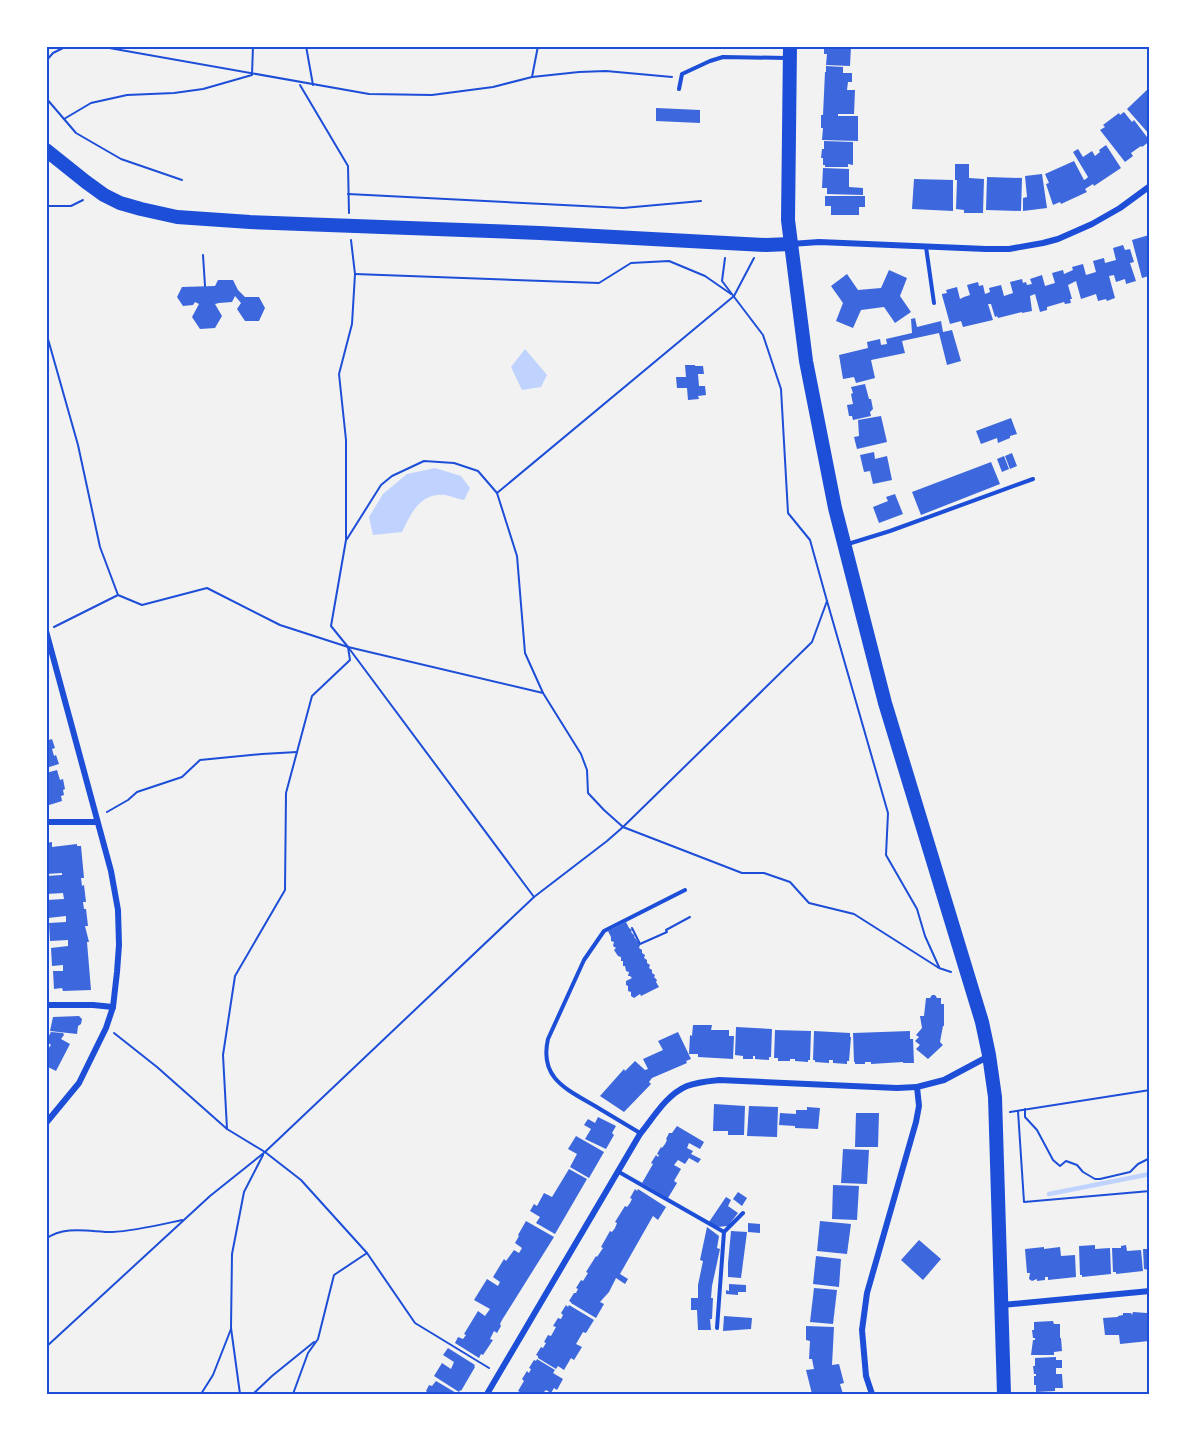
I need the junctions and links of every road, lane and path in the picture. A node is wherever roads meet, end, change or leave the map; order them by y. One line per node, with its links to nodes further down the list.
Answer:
1 (67, 46): 7 (path)
2 (98, 46): 8 (path)
3 (253, 46): 8 (path)
4 (306, 46): 12 (path)
5 (538, 46): 9 (path)
6 (790, 52): 10 (lane); 25 (main road)
7 (46, 61)
8 (252, 75): 11 (path); 15 (path)
9 (532, 77): 10 (path); 12 (path)
10 (681, 78): 13 (lane)
11 (299, 83): 12 (path); 19 (path)
12 (313, 86)
13 (679, 89)
14 (46, 98): 15 (path)
15 (64, 119): 17 (path)
16 (46, 150): 24 (main road)
17 (182, 180)
18 (1149, 186): 28 (street)
19 (348, 194): 21 (path); 23 (path)
20 (83, 200): 22 (path)
21 (701, 201)
22 (46, 206)
23 (348, 216)
24 (726, 243): 27 (main road); 32 (path)
25 (791, 244): 27 (main road); 28 (street); 38 (main road)
26 (351, 245): 30 (path)
27 (766, 245): 32 (path)
28 (926, 247): 33 (lane)
29 (203, 255): 31 (path)
30 (355, 274): 32 (path); 37 (path)
31 (205, 286)
32 (734, 296): 36 (path); 40 (path)
33 (934, 303)
34 (46, 332): 39 (path)
35 (1032, 479): 38 (lane)
36 (497, 493): 37 (path); 44 (path)
37 (346, 540): 43 (path)
38 (844, 545): 54 (main road)
39 (118, 595): 41 (path); 43 (path)
40 (827, 601): 48 (path); 53 (path)
41 (46, 631): 42 (street)
42 (48, 639): 46 (street)
43 (348, 647): 44 (path); 45 (path); 50 (path)
44 (543, 693): 48 (path)
45 (297, 752): 46 (path); 65 (path)
46 (97, 819): 47 (street); 56 (street)
47 (46, 822)
48 (623, 827): 50 (path); 53 (path)
49 (685, 890): 52 (lane)
50 (534, 897): 67 (path)
51 (690, 917): 52 (path)
52 (628, 919): 66 (lane)
53 (939, 968): 54 (path)
54 (966, 971): 58 (main road)
55 (46, 1005): 56 (street)
56 (113, 1007): 64 (street)
57 (114, 1033): 65 (path)
58 (989, 1055): 59 (street); 77 (main road)
59 (917, 1087): 66 (street); 88 (street)
60 (1149, 1090): 61 (path)
61 (1025, 1109): 62 (path); 68 (path)
62 (1018, 1111): 63 (path); 70 (path)
63 (1011, 1112)
64 (46, 1123)
65 (226, 1129): 67 (path)
66 (640, 1134): 69 (street)
67 (265, 1152): 72 (path); 75 (path); 78 (path)
68 (1149, 1158)
69 (619, 1172): 73 (lane); 87 (street)
70 (1149, 1191)
71 (743, 1213): 73 (lane)
72 (184, 1220): 74 (path); 81 (path)
73 (724, 1232): 79 (lane)
74 (46, 1239)
75 (367, 1253): 80 (path); 82 (path)
76 (1149, 1291): 77 (street)
77 (1002, 1305): 89 (main road)
78 (231, 1328): 83 (path); 84 (path)
79 (717, 1328)
80 (318, 1339): 85 (path); 86 (path)
81 (46, 1347)
82 (489, 1368)
83 (201, 1395)
84 (240, 1395)
85 (253, 1395)
86 (292, 1395)
87 (487, 1395)
88 (872, 1395)
89 (1004, 1395)

